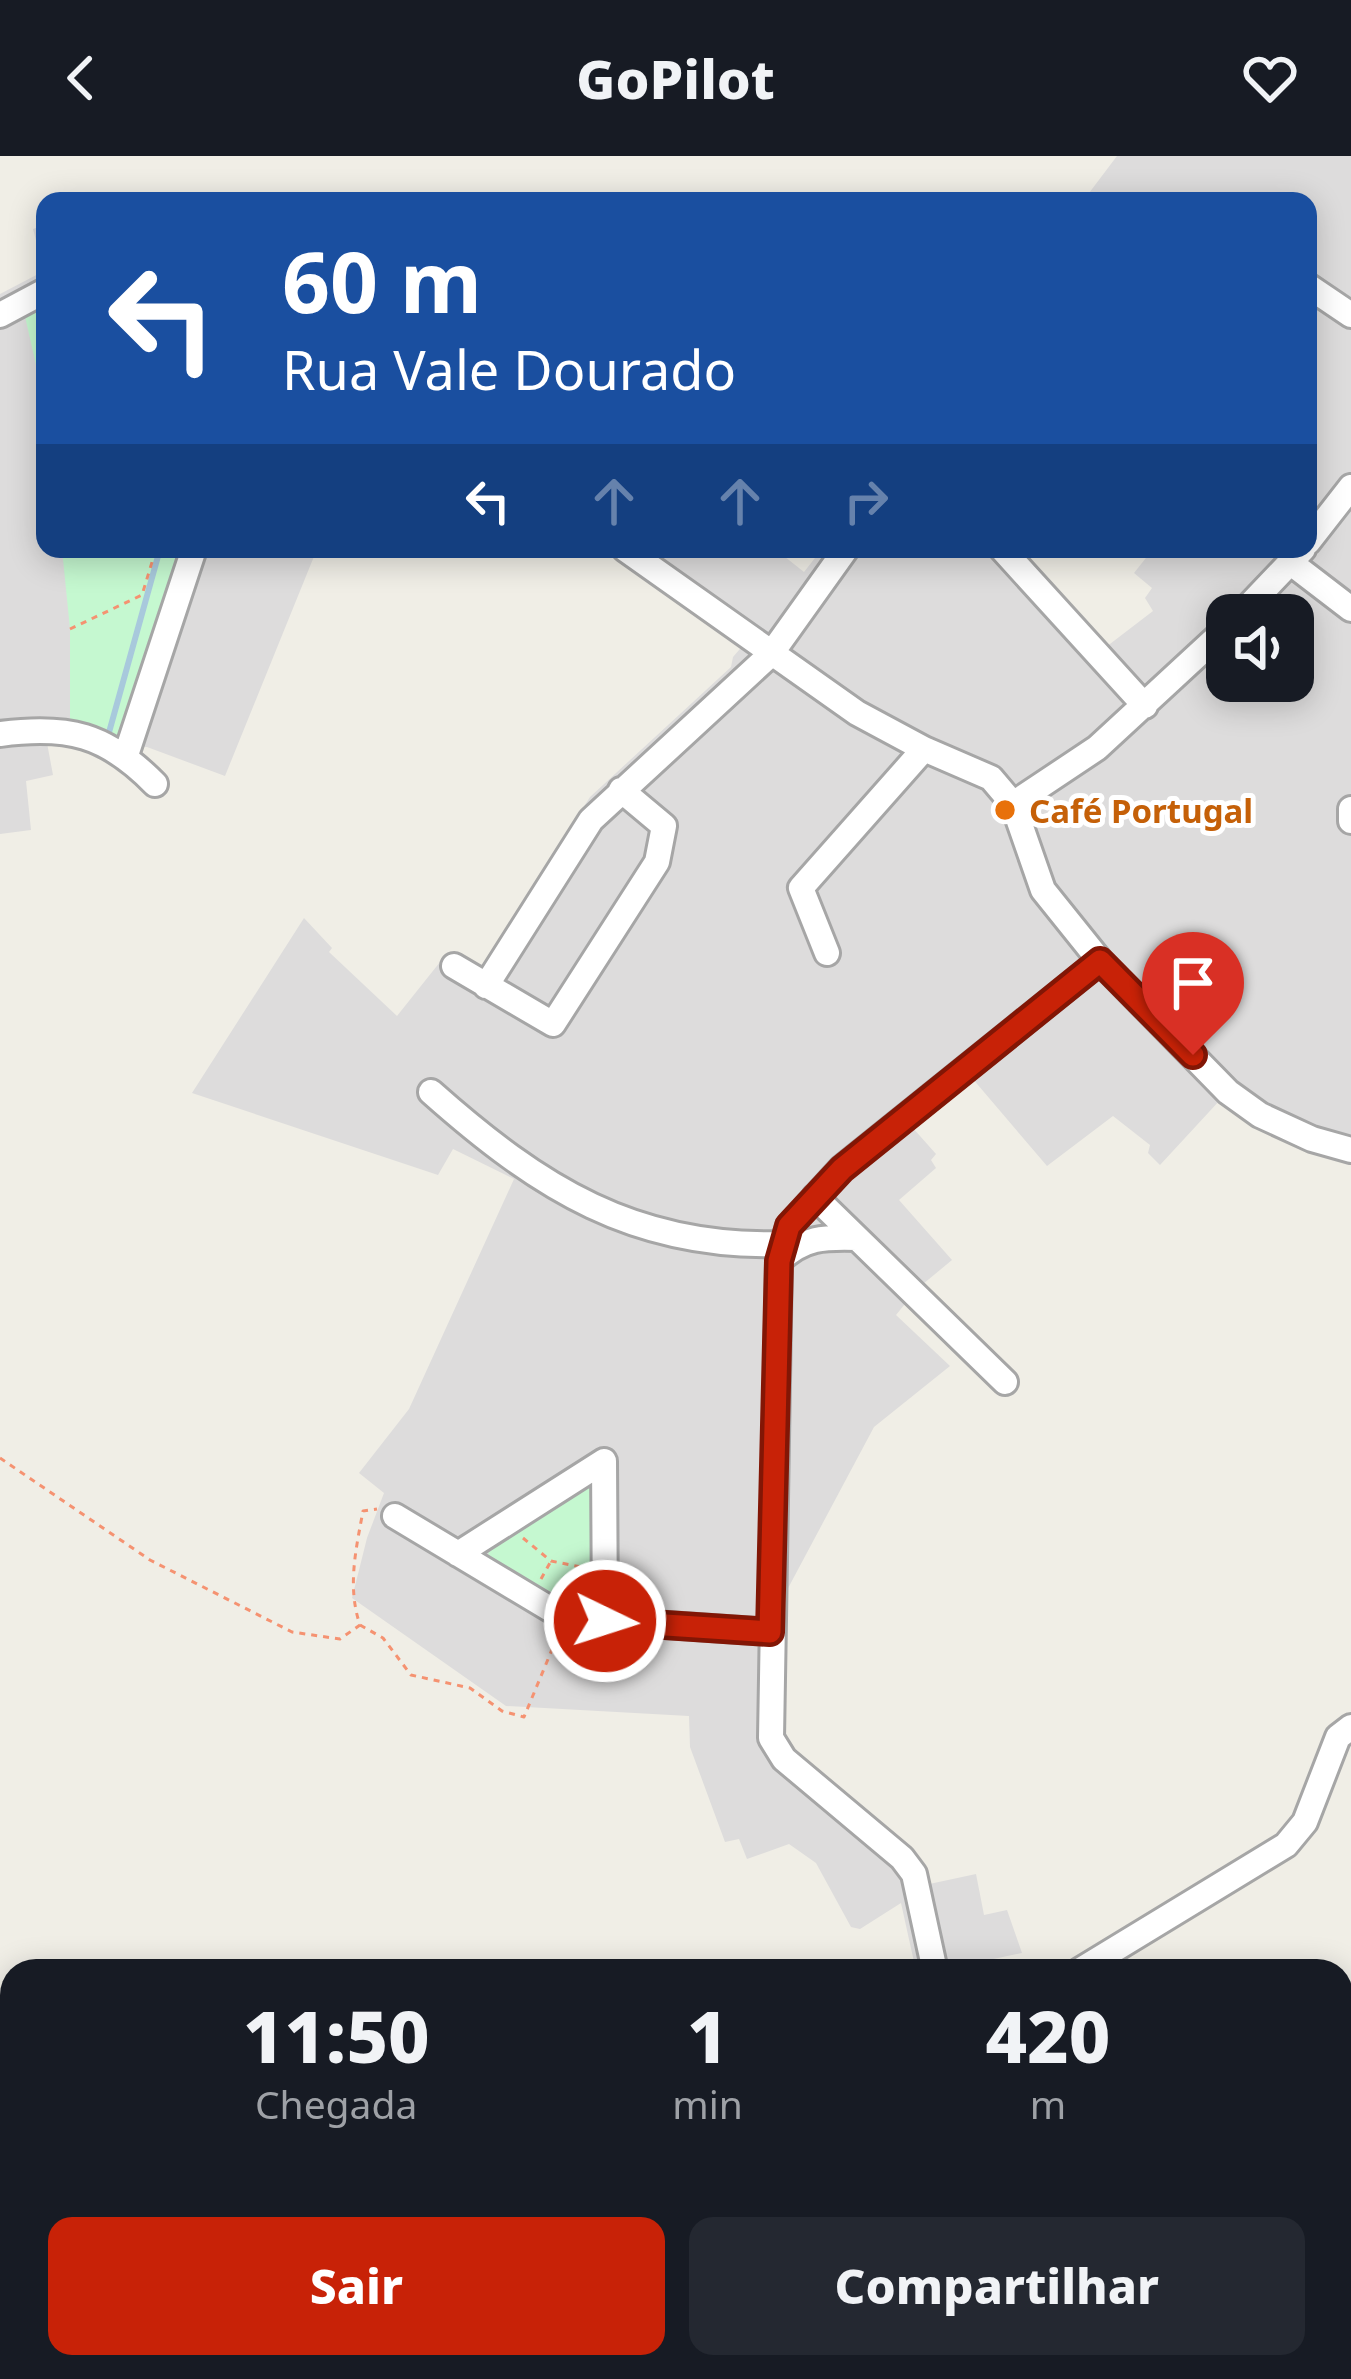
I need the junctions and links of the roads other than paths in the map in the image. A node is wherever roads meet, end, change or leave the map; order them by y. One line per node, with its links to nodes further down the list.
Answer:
1 (1317, 292): 4 (street)
2 (36, 296): 3 (street)
3 (0, 315)
4 (1351, 315)
5 (1351, 488): 6 (street)
6 (1317, 532)
7 (191, 558): 20 (street)
8 (638, 558): 16 (street)
9 (840, 558): 16 (street)
10 (1010, 558): 17 (street)
11 (1295, 558): 13 (street)
12 (1306, 558): 14 (street)
13 (1260, 594)
14 (1351, 609)
15 (1206, 648): 17 (street)
16 (771, 654): 19 (street); 22 (street)
17 (1145, 706): 23 (street)
18 (0, 734): 20 (street)
19 (925, 749): 23 (street); 26 (street)
20 (126, 755): 21 (street)
21 (154, 784)
22 (620, 790): 29 (street); 29 (street)
23 (1013, 804): 27 (street)
24 (1351, 809): 25 (street)
25 (1351, 820)
26 (827, 952)
27 (1100, 961): 31 (street); 32 (street)
28 (454, 966): 29 (street)
29 (486, 986)
30 (431, 1092): 34 (street)
31 (1351, 1150)
32 (815, 1197): 33 (street); 34 (street)
33 (857, 1238): 34 (street); 35 (street)
34 (782, 1252): 39 (street)
35 (1005, 1382)
36 (395, 1516): 37 (street)
37 (458, 1554): 38 (street); 38 (street)
38 (605, 1621): 39 (street)
39 (770, 1632): 41 (street)
40 (1351, 1727): 42 (street)
41 (932, 1959)
42 (1098, 1959)

